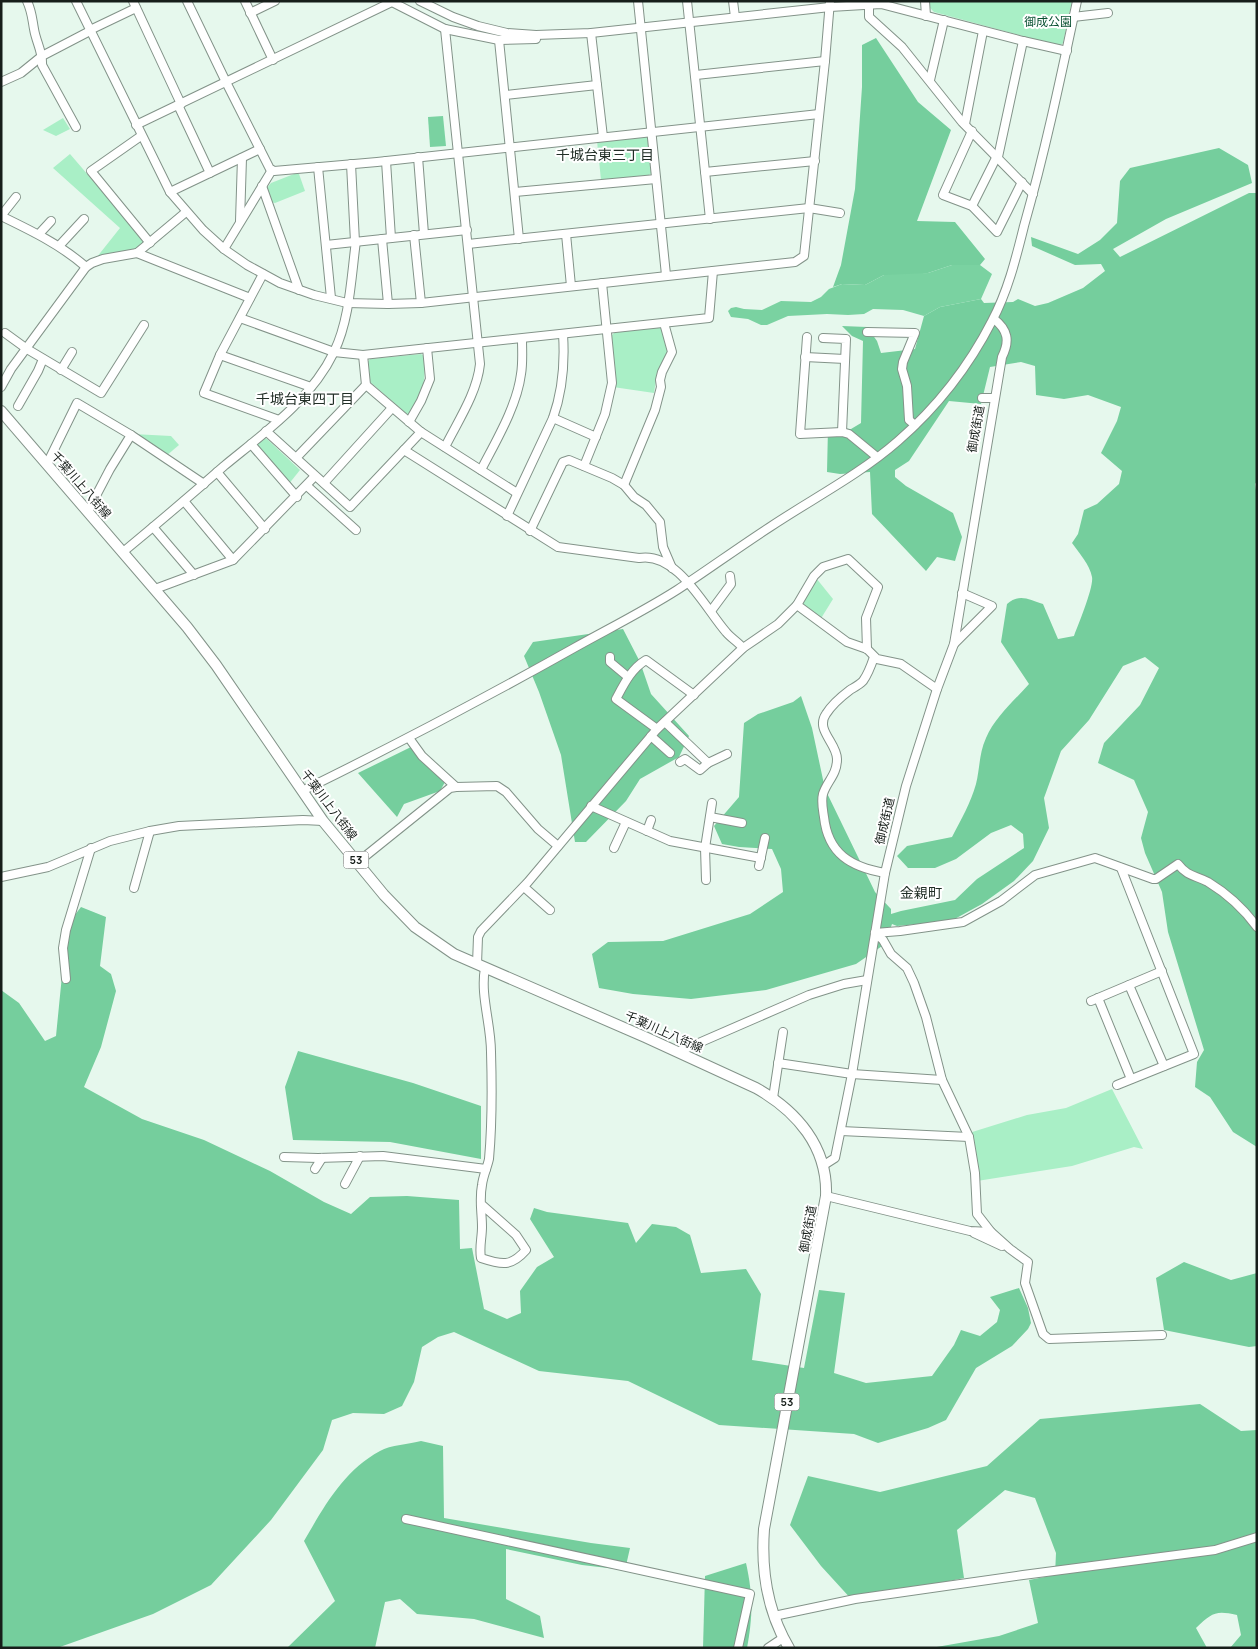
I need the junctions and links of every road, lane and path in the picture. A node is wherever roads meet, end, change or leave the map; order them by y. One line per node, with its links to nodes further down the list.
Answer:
1 (27, 1): 32 (street)
2 (76, 1): 25 (street)
3 (187, 1): 38 (street)
4 (245, 1): 16 (street)
5 (275, 1): 16 (street)
6 (420, 1): 28 (street)
7 (638, 1): 23 (street)
8 (687, 1): 22 (street)
9 (734, 1): 19 (street)
10 (925, 1): 18 (street)
11 (1077, 1): 20 (street)
12 (392, 2): 24 (street); 33 (street)
13 (874, 3): 14 (street); 18 (street); 36 (street)
14 (830, 4): 19 (street); 34 (street)
15 (135, 5): 25 (street); 41 (street)
16 (250, 13): 33 (street)
17 (1108, 14): 20 (street)
18 (926, 16): 21 (street)
19 (735, 17): 22 (street)
20 (1074, 17): 31 (street)
21 (944, 20): 26 (street); 36 (street)
22 (689, 21): 23 (street); 35 (street)
23 (641, 27): 27 (street); 47 (street)
24 (445, 28): 29 (street); 53 (street)
25 (90, 30): 32 (street); 44 (street)
26 (983, 31): 30 (street); 43 (street)
27 (591, 33): 28 (street); 39 (street)
28 (563, 35): 29 (street)
29 (499, 40): 40 (street)
30 (1023, 41): 31 (street); 55 (street)
31 (1067, 50): 69 (street)
32 (42, 56): 37 (street); 45 (street)
33 (273, 60): 38 (street)
34 (825, 61): 35 (street); 42 (street)
35 (696, 75): 46 (street)
36 (930, 80): 43 (street)
37 (1, 82)
38 (226, 82): 41 (street); 52 (street)
39 (597, 85): 40 (street); 50 (street)
40 (505, 94): 51 (street)
41 (180, 104): 44 (street); 62 (street)
42 (819, 114): 46 (street); 58 (street)
43 (965, 124): 48 (street)
44 (136, 125): 49 (street)
45 (76, 127)
46 (700, 128): 47 (street); 63 (street)
47 (652, 131): 50 (street); 64 (street)
48 (972, 131): 55 (street); 71 (street)
49 (141, 136): 67 (street); 90 (street)
50 (602, 137): 51 (street)
51 (510, 146): 53 (street); 68 (street)
52 (260, 149): 56 (street); 61 (street)
53 (458, 152): 54 (street); 81 (street)
54 (418, 157): 57 (street); 83 (street)
55 (998, 157): 65 (street); 71 (street)
56 (242, 158): 62 (street); 79 (street)
57 (386, 161): 59 (street); 86 (street)
58 (815, 161): 63 (street); 72 (street)
59 (351, 164): 60 (street); 89 (street)
60 (318, 167): 61 (street); 91 (street)
61 (272, 170): 66 (street)
62 (210, 172): 67 (street)
63 (706, 172): 76 (street)
64 (656, 179): 68 (street); 80 (street)
65 (1022, 182): 69 (street); 71 (street)
66 (262, 186): 79 (street); 102 (street)
67 (170, 192): 73 (street)
68 (515, 192): 88 (street)
69 (1034, 194): 110 (street)
70 (16, 197): 75 (street)
71 (972, 206)
72 (809, 208): 74 (street); 76 (street); 97 (street)
73 (186, 212): 90 (street); 94 (street)
74 (840, 213)
75 (1, 216): 82 (street)
76 (710, 218): 80 (street)
77 (84, 219): 93 (street)
78 (52, 221): 82 (street)
79 (240, 223): 94 (street)
80 (661, 224): 84 (street); 99 (street)
81 (466, 230): 83 (street); 92 (street)
82 (39, 234): 93 (street)
83 (424, 234): 85 (street)
84 (566, 234): 88 (street); 101 (street)
85 (414, 235): 86 (street); 107 (street)
86 (391, 238): 87 (street)
87 (382, 239): 89 (street); 108 (street)
88 (519, 239): 92 (street)
89 (355, 241): 91 (street); 106 (street)
90 (150, 243): 95 (street)
91 (326, 244): 105 (street)
92 (468, 244): 103 (street)
93 (59, 246): 96 (street)
94 (224, 249): 98 (street)
95 (137, 253): 96 (street); 104 (street)
96 (86, 267): 122 (street)
97 (713, 271): 99 (street); 111 (street)
98 (263, 274): 102 (street); 104 (street)
99 (666, 275): 100 (street)
100 (602, 283): 101 (street); 113 (street)
101 (571, 286): 103 (street)
102 (299, 290): 105 (street)
103 (473, 296): 107 (street); 120 (street)
104 (250, 298): 109 (street)
105 (331, 298): 106 (street)
106 (348, 303): 108 (street); 124 (street)
107 (421, 303): 108 (street)
108 (388, 304)
109 (240, 318): 124 (street); 125 (street)
110 (994, 319): 135 (street, 御成街道); 142 (street)
111 (664, 323): 113 (street); 160 (street)
112 (144, 325): 130 (street)
113 (607, 329): 116 (street); 147 (street)
114 (867, 332): 142 (street)
115 (5, 333): 122 (street)
116 (563, 334): 119 (street); 139 (street)
117 (807, 337): 127 (street)
118 (823, 338): 129 (street)
119 (522, 339): 120 (street); 155 (street)
120 (479, 343): 121 (street); 149 (street)
121 (427, 348): 126 (street); 141 (street)
122 (27, 350): 128 (street); 132 (street)
123 (72, 352): 130 (street)
124 (334, 352): 126 (street); 133 (street)
125 (220, 355): 133 (street); 140 (street)
126 (362, 355): 131 (street)
127 (806, 357): 129 (street); 145 (street)
128 (44, 359): 130 (street); 136 (street)
129 (845, 359): 145 (street)
130 (61, 370)
131 (366, 385): 137 (street); 152 (street)
132 (1, 387)
133 (311, 387): 140 (street)
134 (982, 398): 135 (street)
135 (994, 398): 178 (street, 御成街道)
136 (18, 406)
137 (392, 408): 141 (street); 158 (street)
138 (1, 411): 153 (main road, 千葉川上八街線 / 53)
139 (553, 418): 147 (street); 162 (street)
140 (279, 420): 143 (street)
141 (410, 422): 144 (street)
142 (915, 425): 151 (street)
143 (266, 431): 148 (street); 152 (street)
144 (421, 432): 149 (street); 150 (street)
145 (842, 432): 151 (street)
146 (131, 435): 153 (street); 159 (street); 165 (street)
147 (596, 438): 154 (street)
148 (251, 444): 156 (street); 163 (street)
149 (445, 447): 155 (street)
150 (404, 450): 158 (street); 166 (street)
151 (877, 457): 176 (street)
152 (296, 458): 157 (street)
153 (47, 464): 165 (main road, 千葉川上八街線 / 53)
154 (584, 466): 160 (street); 170 (street)
155 (481, 470): 162 (street)
156 (217, 472): 159 (street); 168 (street)
157 (315, 476): 158 (street); 161 (street)
158 (324, 483)
159 (204, 484): 164 (street)
160 (624, 485): 173 (street)
161 (307, 486): 163 (street); 169 (street)
162 (517, 493): 166 (street)
163 (297, 497): 168 (street)
164 (184, 501): 167 (street); 172 (street)
165 (88, 512): 171 (main road, 千葉川上八街線 / 53)
166 (507, 516): 170 (street)
167 (153, 527): 171 (street); 174 (street)
168 (264, 529): 172 (street)
169 (356, 530)
170 (530, 531): 173 (street)
171 (123, 552): 177 (main road, 千葉川上八街線 / 53)
172 (233, 560): 174 (street)
173 (672, 568): 176 (street)
174 (194, 575): 177 (street)
175 (730, 576): 180 (street)
176 (687, 583): 180 (street); 192 (street)
177 (155, 589): 198 (main road, 千葉川上八街線 / 53)
178 (962, 593): 181 (street, 御成街道); 181 (street)
179 (797, 605): 182 (street); 183 (street); 183 (street)
180 (711, 611): 182 (street)
181 (954, 644): 187 (street, 御成街道)
182 (743, 648): 188 (street)
183 (868, 649): 185 (street)
184 (610, 657): 186 (street)
185 (874, 657): 187 (street); 215 (street)
186 (628, 676): 188 (street); 190 (street)
187 (937, 689): 215 (street, 御成街道)
188 (694, 695): 189 (street)
189 (665, 722): 190 (street); 196 (street)
190 (657, 729): 191 (street)
191 (651, 736): 193 (street); 200 (street)
192 (409, 738): 197 (street); 198 (street)
193 (670, 753)
194 (727, 754): 196 (street)
195 (680, 762): 196 (street)
196 (708, 763)
197 (456, 787): 209 (street); 213 (street)
198 (302, 791): 203 (main road, 千葉川上八街線 / 53)
199 (712, 803): 201 (street)
200 (591, 806): 204 (street); 209 (street)
201 (710, 817): 205 (street); 212 (street)
202 (652, 820): 207 (street)
203 (324, 821): 206 (street); 213 (main road, 千葉川上八街線 / 53)
204 (626, 822): 207 (street); 211 (street)
205 (742, 823)
206 (150, 831): 210 (street); 219 (street)
207 (647, 831): 212 (street)
208 (765, 838): 212 (street)
209 (558, 846): 218 (street)
210 (90, 848): 216 (street); 225 (street)
211 (614, 848)
212 (705, 848): 217 (street)
213 (358, 862): 223 (main road, 千葉川上八街線 / 53)
214 (1122, 868): 221 (street); 222 (street); 224 (street)
215 (885, 873): 222 (street, 御成街道)
216 (1, 877)
217 (706, 880)
218 (524, 887): 220 (street); 223 (street)
219 (134, 888)
220 (550, 910)
221 (1257, 927)
222 (875, 932): 226 (street, 御成街道); 234 (street)
223 (481, 966): 229 (main road, 千葉川上八街線 / 53); 244 (street)
224 (1162, 971): 227 (street); 231 (street)
225 (66, 979)
226 (867, 980): 229 (street); 232 (street, 御成街道)
227 (1129, 985): 231 (street); 233 (street)
228 (783, 1032): 230 (street)
229 (678, 1052): 236 (main road, 千葉川上八街線 / 53)
230 (778, 1063): 232 (street); 236 (street)
231 (1164, 1066): 233 (street)
232 (852, 1074): 234 (street); 237 (street, 御成街道)
233 (1131, 1079): 235 (street)
234 (942, 1080): 238 (street)
235 (1117, 1085)
236 (773, 1098): 242 (main road, 千葉川上八街線 / 53)
237 (840, 1132): 238 (street); 242 (street, 御成街道)
238 (969, 1138): 249 (street)
239 (360, 1156): 241 (street); 244 (street); 245 (street)
240 (284, 1157): 241 (street)
241 (322, 1158): 243 (street)
242 (824, 1165): 246 (main road, 御成街道 / 53)
243 (315, 1169)
244 (486, 1169): 247 (street)
245 (345, 1184)
246 (826, 1196): 248 (street); 254 (main road, 御成街道 / 53)
247 (480, 1204): 247 (street)
248 (970, 1231): 249 (street); 250 (street)
249 (991, 1232): 250 (street)
250 (1010, 1250): 251 (street)
251 (1162, 1335)
252 (406, 1519): 256 (street)
253 (1257, 1537): 254 (street)
254 (774, 1616): 255 (main road, 御成街道 / 53)
255 (783, 1638): 257 (street); 258 (main road, 53)
256 (738, 1648)
257 (768, 1648)
258 (789, 1648)

